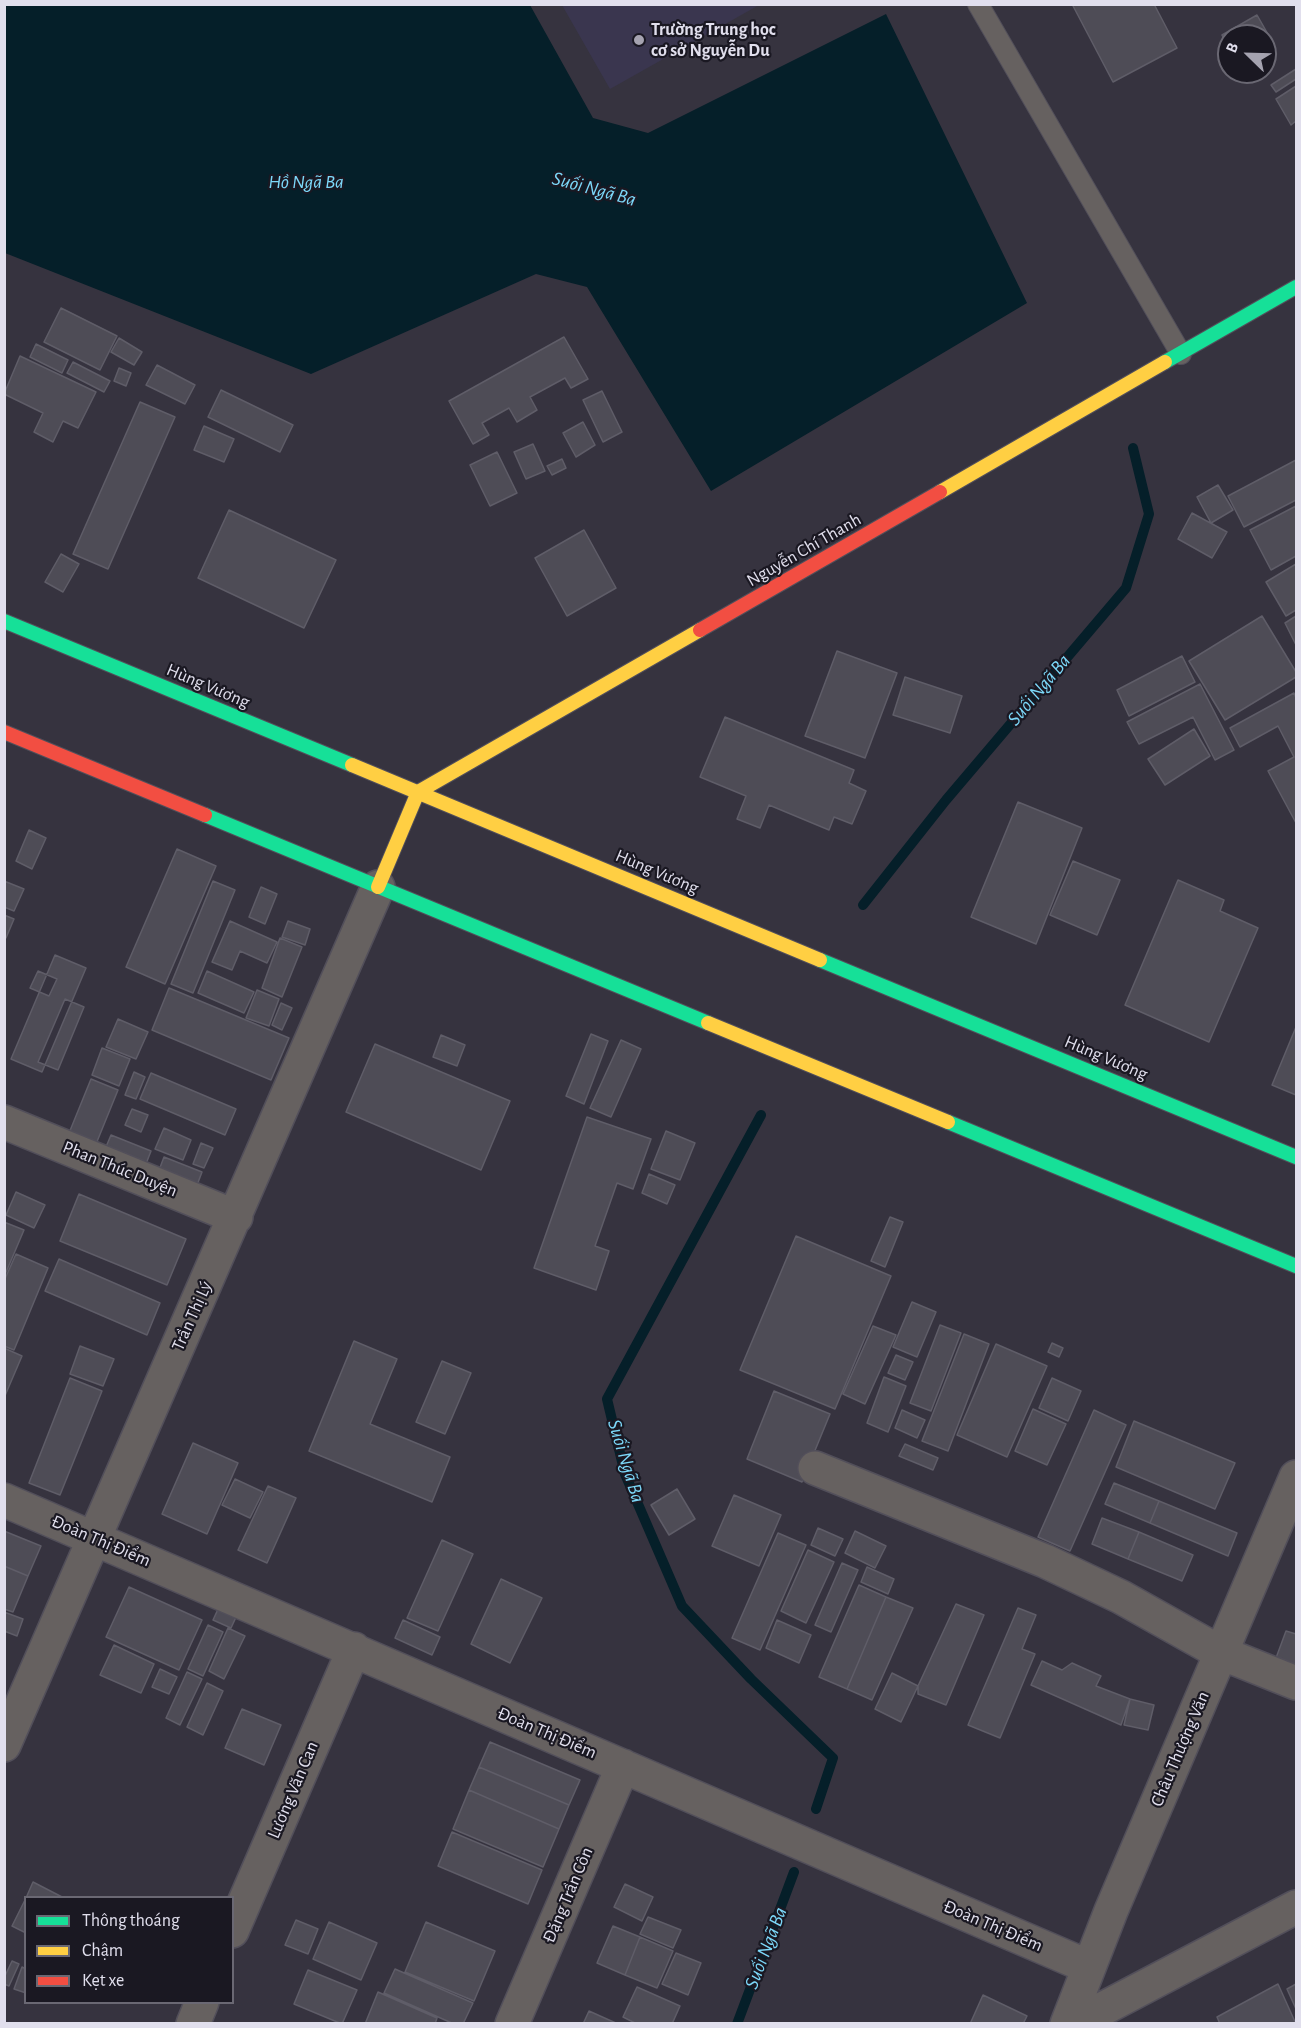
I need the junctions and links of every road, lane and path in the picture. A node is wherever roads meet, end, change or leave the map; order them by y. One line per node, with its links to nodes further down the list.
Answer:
1 (978, 4): 3 (lane)
2 (1296, 287): 3 (main road, Nguyễn Chí Thanh)
3 (1181, 354): 6 (main road, Nguyễn Chí Thanh)
4 (4, 621): 6 (main road, Hùng Vương)
5 (4, 732): 7 (main road)
6 (418, 792): 7 (main road); 9 (main road, Hùng Vương)
7 (378, 886): 10 (street, Trần Thị Lý); 11 (main road)
8 (4, 1122): 10 (street, Phan Thúc Duyện)
9 (1296, 1156)
10 (236, 1217): 15 (street, Trần Thị Lý)
11 (1296, 1266)
12 (815, 1468): 17 (street)
13 (1296, 1477): 17 (street, Châu Thượng Văn)
14 (4, 1500): 15 (street, Đoàn Thị Điểm)
15 (93, 1537): 16 (street, Đoàn Thị Điểm); 19 (street, Trần Thị Lý)
16 (354, 1649): 20 (street, Đoàn Thị Điểm); 22 (street, Lương Văn Can)
17 (1221, 1653): 18 (street); 23 (street, Châu Thượng Văn)
18 (1296, 1683)
19 (4, 1745)
20 (623, 1766): 23 (street, Đoàn Thị Điểm); 26 (street, Đặng Trần Côn)
21 (1296, 1907): 28 (street)
22 (234, 1926)
23 (1089, 1967): 27 (street, Châu Thượng Văn)
24 (201, 2004): 25 (street)
25 (192, 2024)
26 (512, 2024)
27 (1067, 2024)
28 (1074, 2024)

